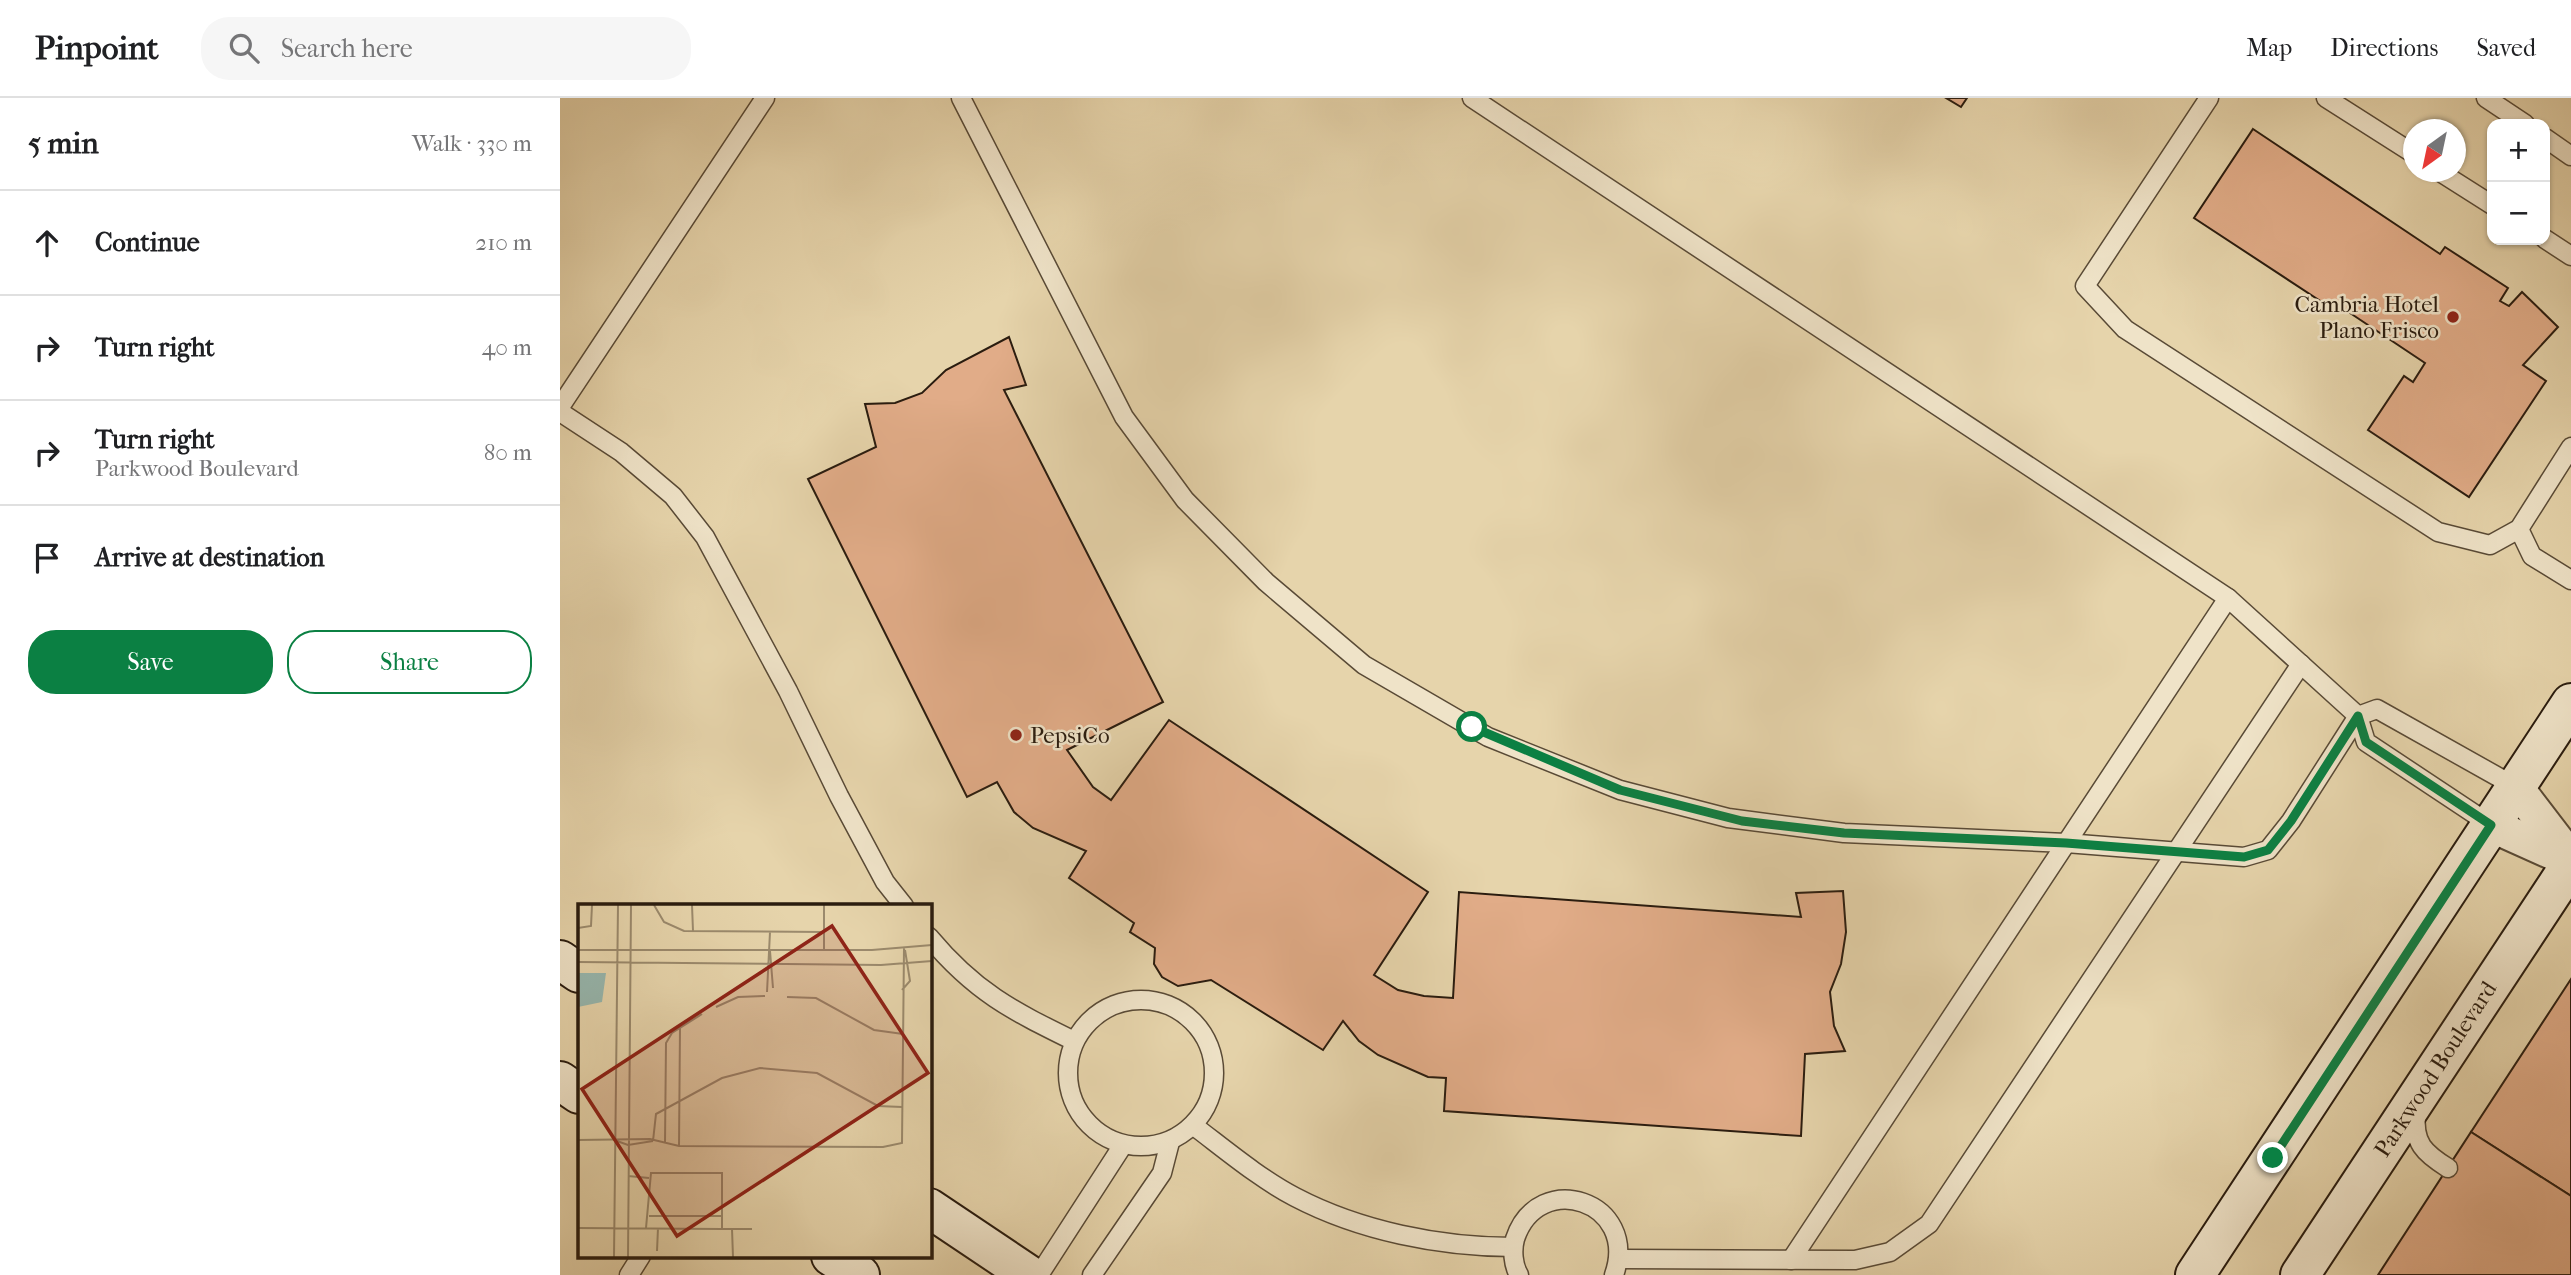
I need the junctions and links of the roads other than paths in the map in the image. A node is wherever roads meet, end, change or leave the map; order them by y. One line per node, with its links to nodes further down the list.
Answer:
1 (765, 98): 15 (lane)
2 (961, 98): 25 (lane)
3 (1472, 98): 19 (lane)
4 (2208, 98): 17 (lane)
5 (2326, 98): 9 (lane)
6 (2486, 98): 7 (lane)
7 (2518, 119)
8 (2550, 141): 10 (lane)
9 (2403, 148)
10 (2571, 156)
11 (2456, 182): 12 (lane)
12 (2487, 202)
13 (2550, 242): 14 (lane)
14 (2571, 256)
15 (560, 410): 28 (lane)
16 (2571, 447): 17 (lane)
17 (2519, 529): 18 (lane)
18 (2571, 580)
19 (2228, 598): 20 (lane); 25 (lane)
20 (2301, 664): 22 (lane); 26 (lane)
21 (2571, 703): 23 (main road)
22 (2358, 716): 23 (lane); 24 (lane); 26 (lane)
23 (2516, 787): 24 (main road); 27 (street)
24 (2491, 825): 27 (street); 46 (main road)
25 (2066, 843): 26 (lane); 44 (lane)
26 (2174, 852): 44 (lane)
27 (2571, 861): 35 (main road, Parkwood Boulevard)
28 (902, 904)
29 (931, 939): 32 (lane)
30 (560, 960): 31 (main road)
31 (578, 972)
32 (1074, 1041): 36 (lane); 38 (lane)
33 (560, 1081): 34 (main road)
34 (578, 1093)
35 (2417, 1097): 39 (lane); 53 (main road, Parkwood Boulevard)
36 (1194, 1126): 37 (lane); 41 (lane)
37 (1170, 1142): 38 (lane); 51 (lane)
38 (1123, 1145): 50 (lane)
39 (2448, 1168)
40 (931, 1209): 49 (main road)
41 (1513, 1247): 45 (lane); 52 (lane)
42 (640, 1258): 47 (lane)
43 (834, 1258): 48 (main road)
44 (1791, 1260): 45 (lane)
45 (1617, 1267)
46 (2211, 1269)
47 (629, 1275)
48 (860, 1275)
49 (1029, 1275)
50 (1039, 1275)
51 (1092, 1275)
52 (1519, 1275)
53 (2300, 1275)

